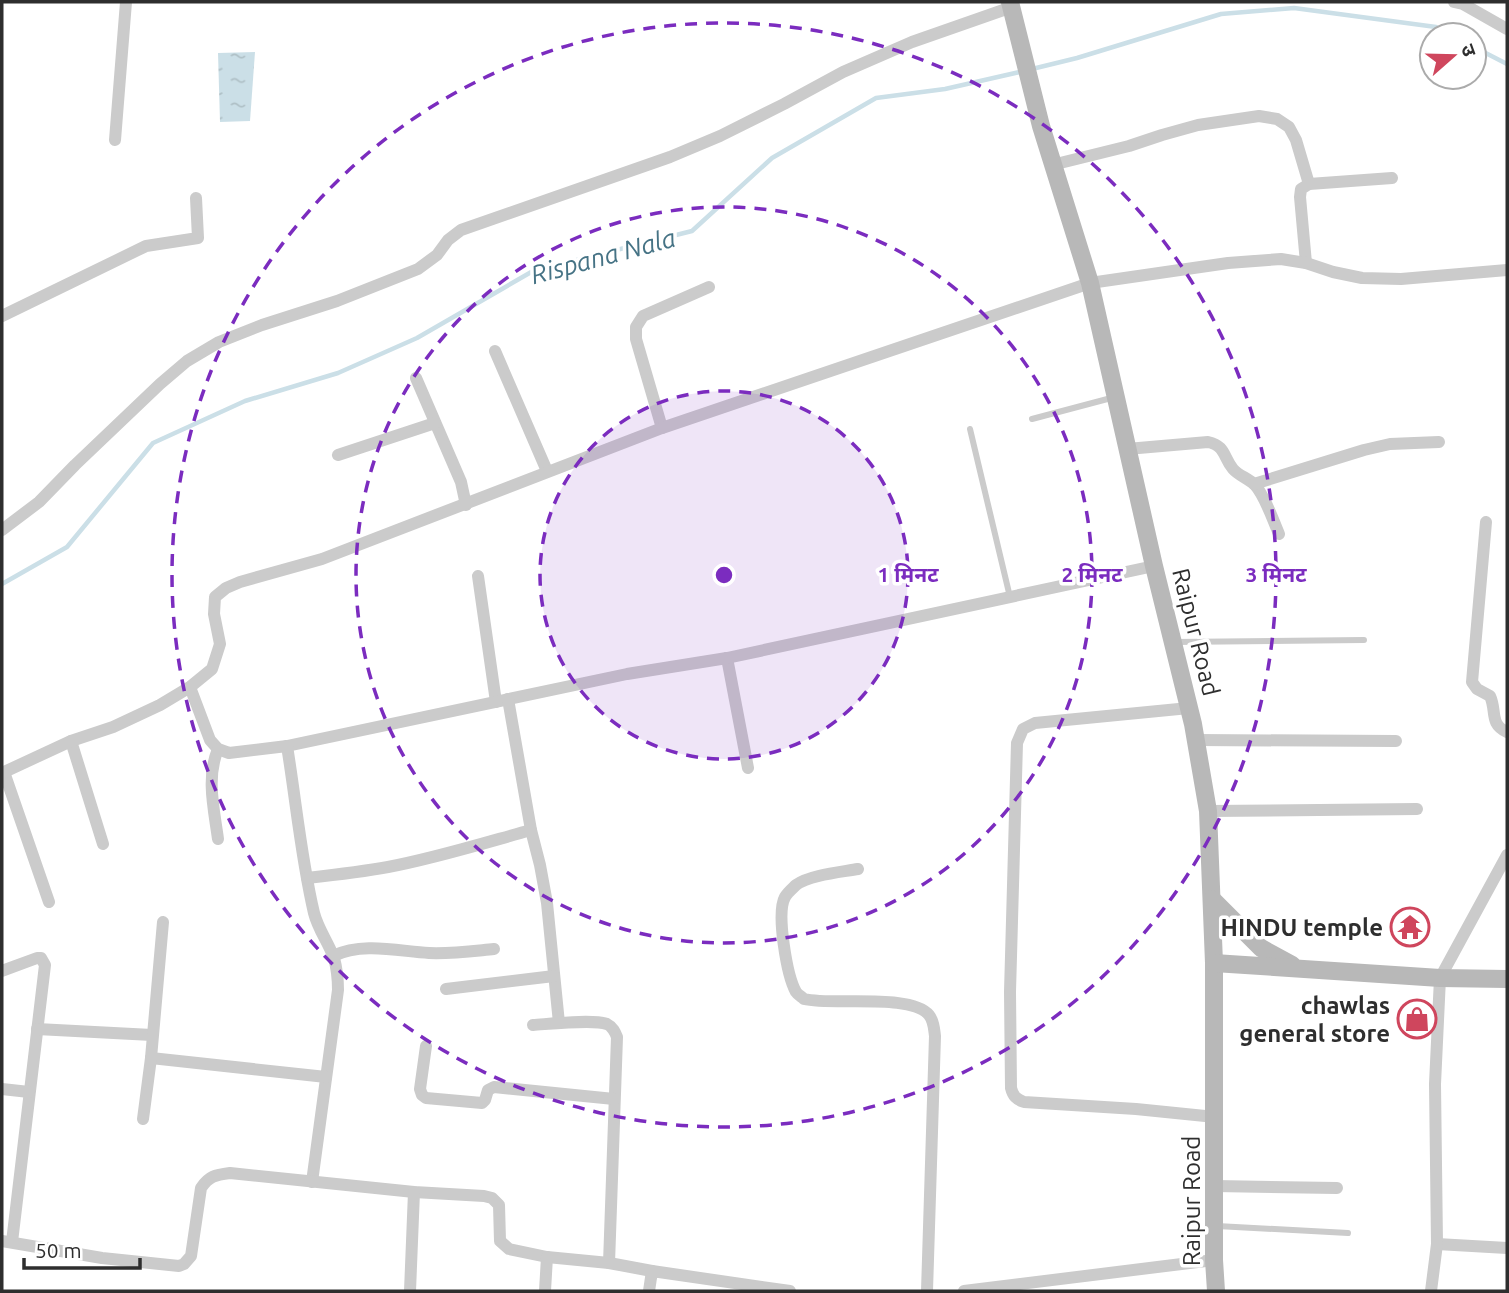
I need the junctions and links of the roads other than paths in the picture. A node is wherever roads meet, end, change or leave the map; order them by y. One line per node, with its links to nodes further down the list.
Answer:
1 (126, 2): 5 (street)
2 (1454, 2): 4 (street)
3 (1011, 4): 6 (main road, Raipur Road); 29 (street)
4 (1507, 29)
5 (115, 140)
6 (1052, 165): 8 (street); 12 (main road, Raipur Road)
7 (1392, 177): 8 (street)
8 (1309, 184): 10 (street)
9 (196, 198): 14 (street)
10 (1306, 262): 11 (street); 12 (street)
11 (1507, 270)
12 (1090, 283): 17 (main road, Raipur Road); 20 (street)
13 (709, 287): 20 (street)
14 (2, 316)
15 (495, 351): 25 (street)
16 (416, 379): 19 (street)
17 (1115, 397): 18 (lane); 23 (main road, Raipur Road)
18 (1032, 419)
19 (435, 423): 24 (street); 27 (street)
20 (662, 428): 25 (street)
21 (970, 429): 33 (lane)
22 (1439, 442): 26 (street)
23 (1128, 449): 26 (street); 31 (main road, Raipur Road)
24 (338, 455)
25 (547, 471): 27 (street)
26 (1254, 484): 30 (street)
27 (466, 505): 37 (street)
28 (1486, 522): 40 (street)
29 (2, 530)
30 (1279, 534)
31 (1154, 566): 33 (street); 35 (main road, Raipur Road)
32 (478, 576): 38 (street)
33 (1010, 597): 36 (street)
34 (1364, 640): 35 (lane)
35 (1172, 642): 39 (main road, Raipur Road)
36 (727, 657): 38 (street); 46 (street)
37 (190, 688): 42 (street); 45 (street)
38 (502, 701): 44 (street); 50 (street)
39 (1189, 708): 41 (main road, Raipur Road); 78 (street)
40 (1507, 732)
41 (1196, 740): 43 (street); 49 (main road, Raipur Road)
42 (71, 741): 47 (street); 52 (street)
43 (1396, 741)
44 (287, 746): 45 (street); 55 (street)
45 (218, 749): 51 (street)
46 (748, 768)
47 (3, 772): 57 (street)
48 (1417, 809): 49 (street)
49 (1208, 811): 56 (main road, Raipur Road)
50 (531, 830): 55 (street); 64 (street)
51 (218, 839)
52 (103, 844)
53 (1507, 855): 65 (street)
54 (858, 869): 97 (street)
55 (307, 878): 60 (street)
56 (1212, 899): 61 (main road, Raipur Road); 62 (main road)
57 (48, 902)
58 (163, 922): 71 (street)
59 (494, 949): 60 (street)
60 (333, 956): 74 (street)
61 (1214, 963): 62 (main road); 78 (main road, Raipur Road)
62 (1295, 967): 65 (main road)
63 (2, 971): 70 (street)
64 (554, 976): 67 (street); 68 (street)
65 (1440, 978): 66 (main road); 87 (street)
66 (1507, 979)
67 (446, 989)
68 (559, 1023): 69 (street); 77 (street)
69 (533, 1025)
70 (37, 1029): 71 (street); 76 (street)
71 (152, 1035): 73 (street)
72 (426, 1046): 77 (street)
73 (151, 1058): 74 (street); 79 (street)
74 (326, 1077): 80 (street)
75 (2, 1089): 76 (street)
76 (29, 1091): 86 (street)
77 (614, 1099): 91 (street)
78 (1215, 1117): 81 (main road, Raipur Road)
79 (143, 1119)
80 (312, 1182): 83 (street); 86 (street)
81 (1215, 1186): 82 (street); 84 (main road, Raipur Road)
82 (1337, 1188)
83 (414, 1192): 89 (street); 93 (street)
84 (1215, 1226): 85 (lane); 90 (main road, Raipur Road)
85 (1348, 1233)
86 (7, 1242)
87 (1437, 1244): 88 (street); 100 (street)
88 (1507, 1248)
89 (547, 1257): 91 (street); 94 (street)
90 (1214, 1260): 98 (street); 99 (main road, Raipur Road)
91 (608, 1263): 92 (street)
92 (652, 1271): 95 (street); 96 (street)
93 (410, 1291)
94 (545, 1291)
95 (649, 1291)
96 (790, 1291)
97 (927, 1291)
98 (964, 1291)
99 (1216, 1291)
100 (1431, 1291)

